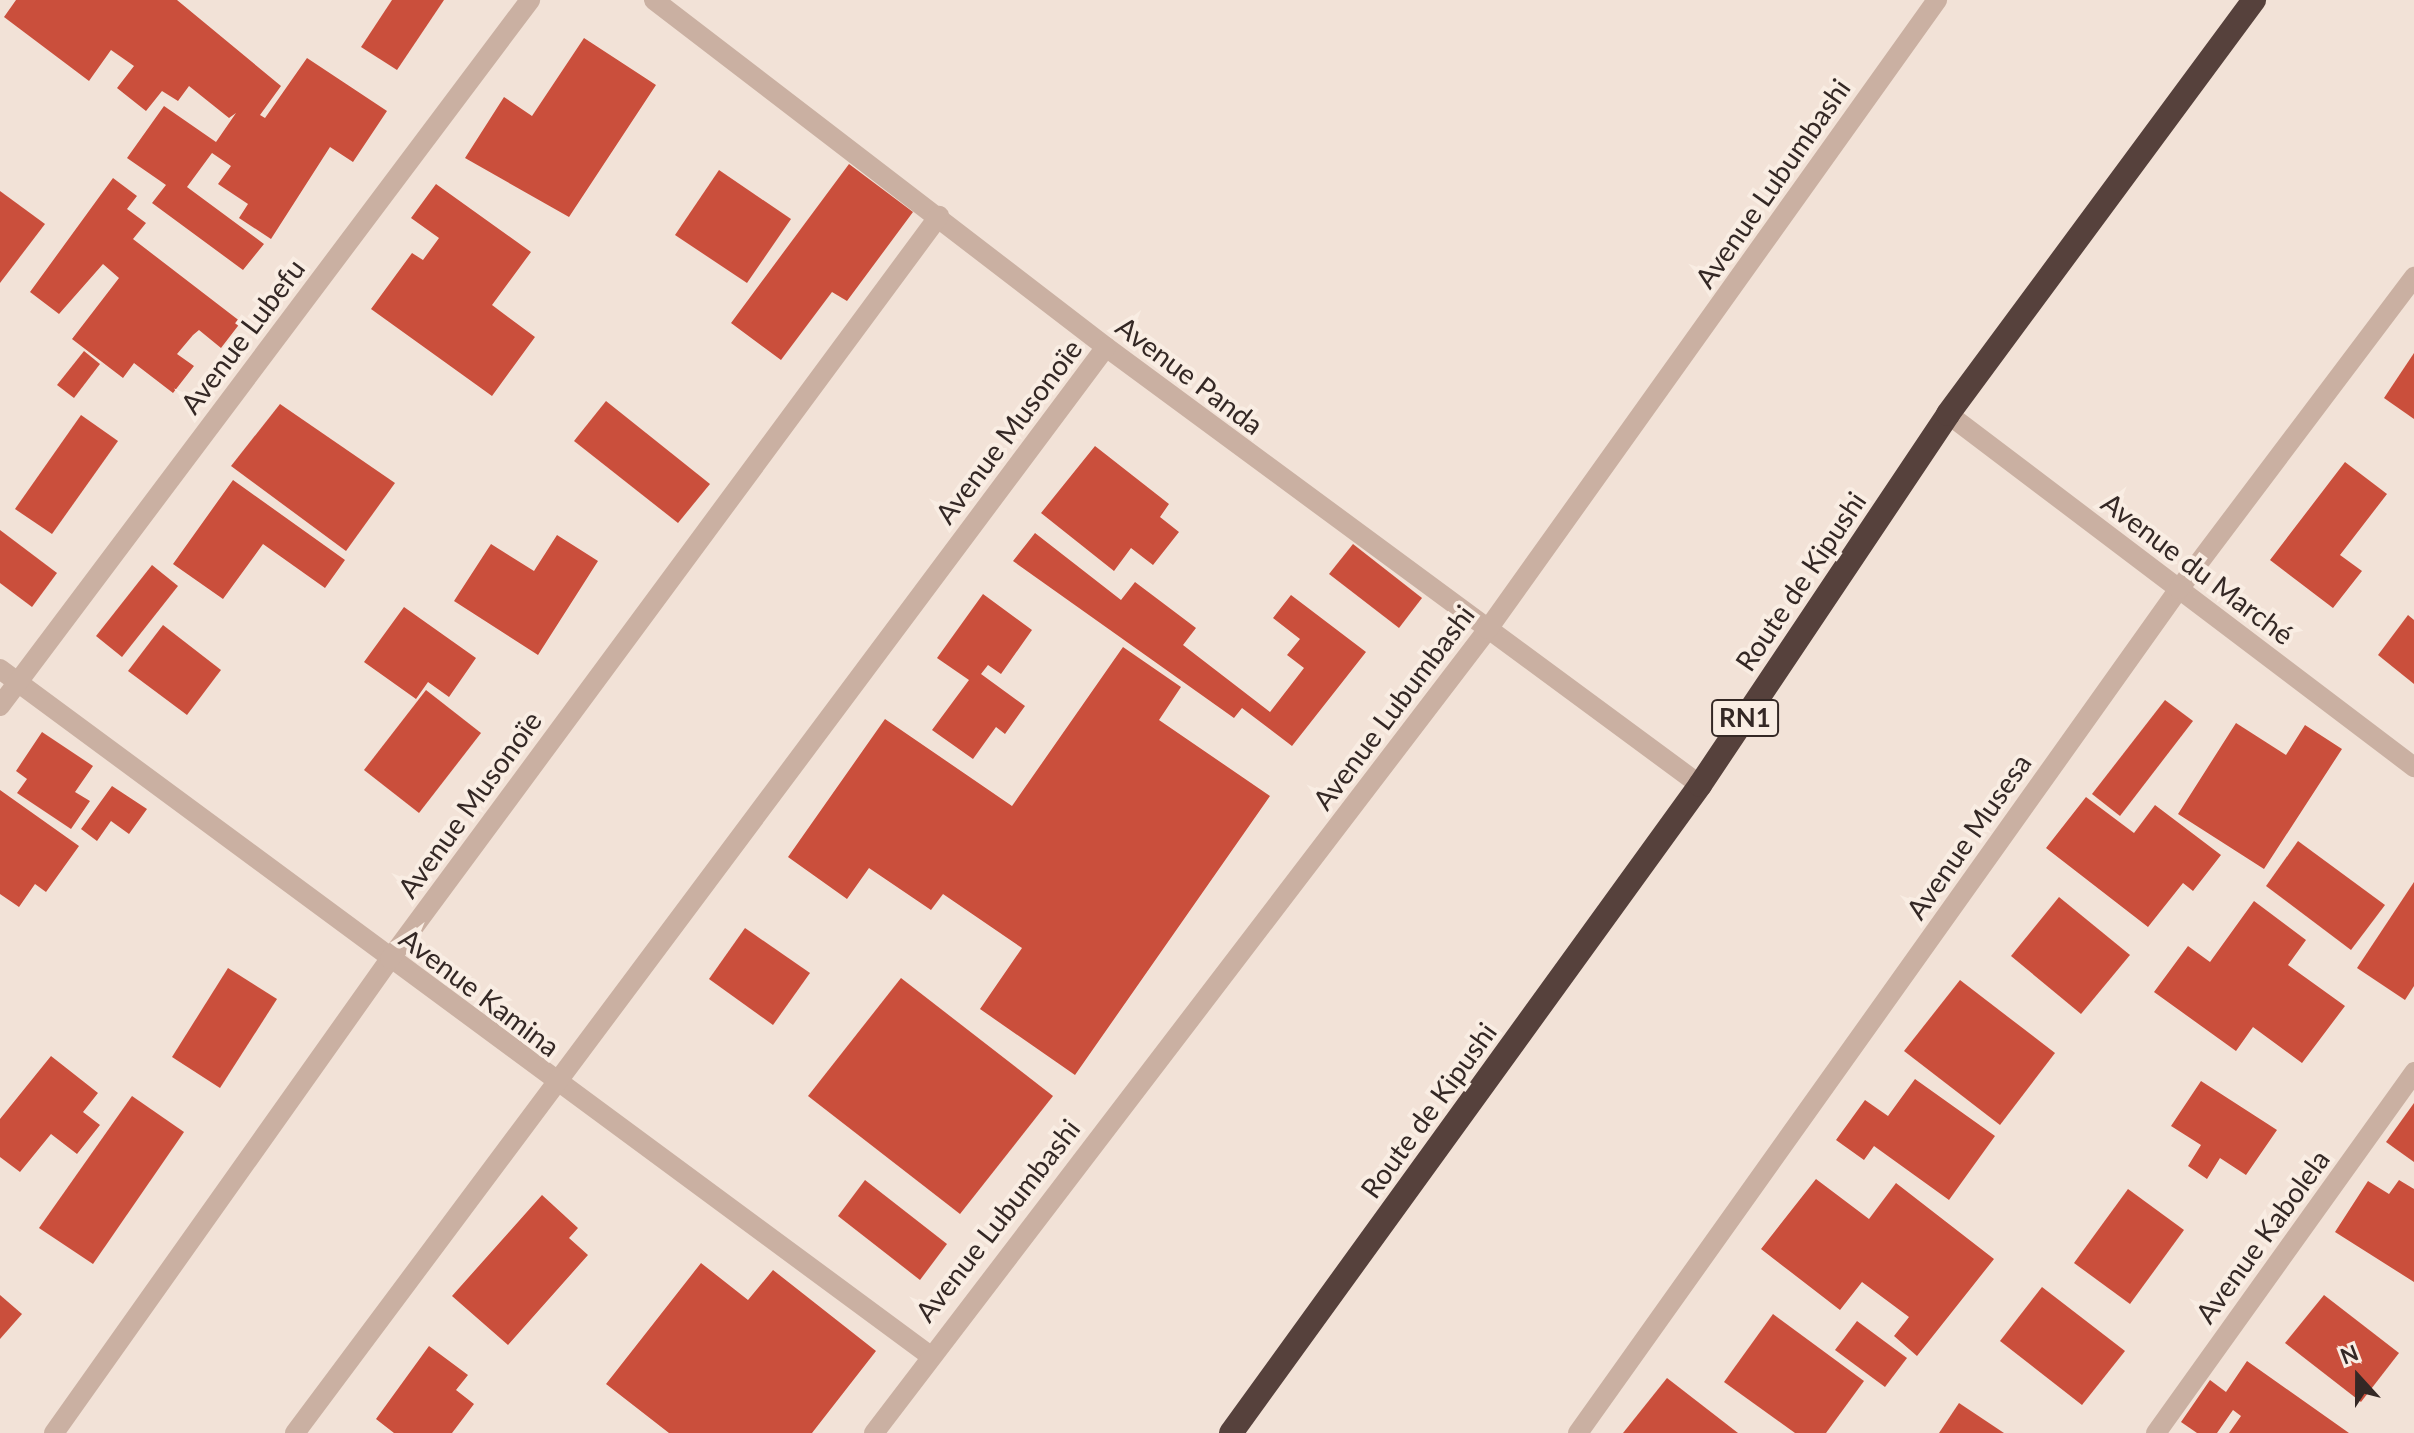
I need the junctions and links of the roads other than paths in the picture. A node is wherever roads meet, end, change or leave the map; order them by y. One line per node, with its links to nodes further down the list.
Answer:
1 (530, 0): 12 (street, Avenue Lubefu)
2 (654, 0): 5 (street, Avenue Panda)
3 (1937, 0): 10 (street, Avenue Lubumbashi)
4 (2254, 0): 8 (highway, Route de Kipushi / RN1)
5 (939, 216): 7 (street, Avenue Panda); 16 (street, Avenue Musonoïe)
6 (2414, 277): 9 (street, Avenue Musesa)
7 (1106, 347): 10 (street, Avenue Panda); 18 (street, Avenue Musonoïe)
8 (1948, 414): 9 (street, Avenue du Marché); 15 (highway, Route de Kipushi / RN1)
9 (2179, 589): 14 (street, Avenue du Marché); 24 (street, Avenue Musesa)
10 (1488, 629): 15 (street, Avenue Panda); 19 (street, Avenue Lubumbashi)
11 (0, 669): 12 (street, Avenue Kamina)
12 (17, 682): 13 (street, Avenue Lubefu); 16 (street, Avenue Kamina)
13 (0, 706)
14 (2414, 767)
15 (1700, 785): 23 (highway, Route de Kipushi / RN1)
16 (390, 959): 18 (street, Avenue Kamina); 20 (street, Avenue Musonoïe)
17 (2414, 1072): 25 (street, Avenue Kabolela)
18 (556, 1084): 19 (street, Avenue Kamina); 21 (street, Avenue Musonoïe)
19 (929, 1355): 22 (street, Avenue Lubumbashi)
20 (54, 1433)
21 (295, 1433)
22 (874, 1433)
23 (1231, 1433)
24 (1578, 1433)
25 (2156, 1433)

